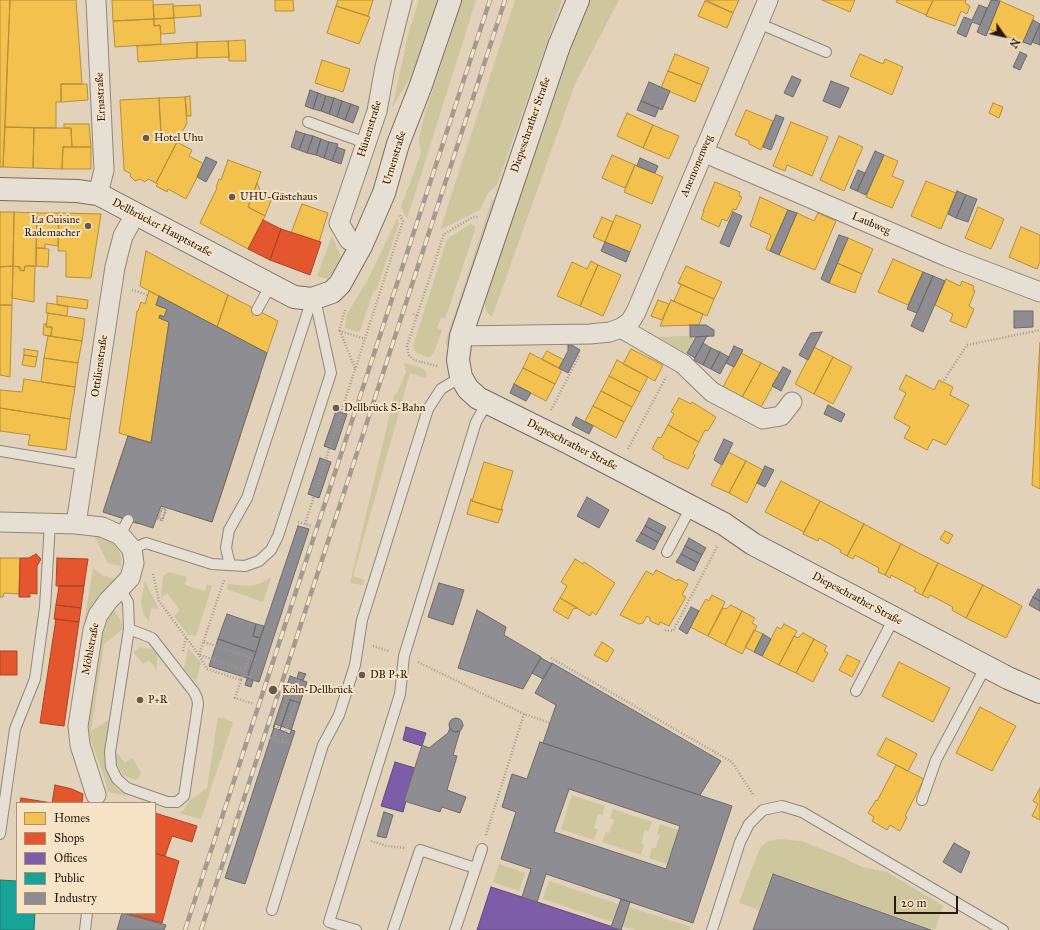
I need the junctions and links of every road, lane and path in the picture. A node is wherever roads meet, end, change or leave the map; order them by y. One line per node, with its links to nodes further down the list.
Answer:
1 (96, 0): 12 (street, Ernastraße)
2 (402, 0): 9 (street, Hünenstraße)
3 (450, 0): 16 (street, Urnenstraße)
4 (578, 0): 26 (street, Diepeschrather Straße)
5 (768, 0): 6 (street, Anemonenweg)
6 (758, 23): 7 (lane); 10 (street, Anemonenweg)
7 (826, 52)
8 (308, 122): 9 (lane)
9 (366, 143): 16 (street, Hünenstraße)
10 (703, 152): 18 (street, Laubweg); 23 (street, Anemonenweg)
11 (0, 189): 12 (street, Dellbrücker Hauptstraße)
12 (98, 194): 14 (street, Dellbrücker Hauptstraße)
13 (394, 212): 27 (path)
14 (136, 213): 17 (street, Dellbrücker Hauptstraße); 36 (street, Ottilienstraße)
15 (483, 218): 22 (path)
16 (361, 246): 19 (street, Urnenstraße)
17 (270, 286): 19 (street, Dellbrücker Hauptstraße); 20 (lane)
18 (1040, 292)
19 (313, 299): 48 (lane); 48 (lane)
20 (257, 310)
21 (413, 314): 22 (path)
22 (417, 316): 30 (path)
23 (621, 328): 25 (street); 28 (street)
24 (1040, 330): 31 (path)
25 (590, 334): 26 (street); 34 (path)
26 (461, 336): 30 (street, Diepeschrather Straße)
27 (365, 339): 29 (path); 29 (path)
28 (675, 359): 32 (street); 37 (path)
29 (355, 368): 44 (path)
30 (461, 373): 33 (street, Diepeschrather Straße); 84 (lane)
31 (944, 380)
32 (792, 402)
33 (487, 403): 34 (street, Diepeschrather Straße); 56 (lane)
34 (541, 430): 37 (street, Diepeschrather Straße)
35 (0, 451): 36 (lane)
36 (85, 465): 43 (street, Ottilienstraße)
37 (618, 469): 38 (street, Diepeschrather Straße)
38 (691, 507): 45 (street, Diepeschrather Straße); 47 (lane)
39 (158, 518): 40 (path)
40 (162, 521)
41 (0, 522): 42 (street)
42 (50, 523): 43 (street); 79 (lane)
43 (76, 524): 46 (street)
44 (305, 524)
45 (728, 527): 50 (street, Diepeschrather Straße); 52 (path)
46 (132, 549): 48 (lane); 49 (street, Möhlstraße); 55 (path)
47 (667, 552)
48 (230, 565): 53 (path)
49 (120, 589): 51 (lane); 76 (street, Möhlstraße)
50 (894, 618): 60 (street, Diepeschrather Straße); 67 (lane)
51 (129, 629): 51 (lane)
52 (665, 630)
53 (204, 642): 55 (path); 57 (path)
54 (370, 645): 56 (path)
55 (199, 655): 61 (path); 64 (path)
56 (404, 656): 70 (path); 80 (lane)
57 (249, 657): 59 (path); 62 (path)
58 (551, 658): 78 (path)
59 (256, 660)
60 (986, 666): 66 (street, Diepeschrather Straße); 77 (lane)
61 (241, 669)
62 (243, 675): 64 (path); 65 (path)
63 (301, 676): 73 (path)
64 (241, 680): 69 (path)
65 (249, 683)
66 (1038, 687)
67 (856, 691)
68 (298, 694): 74 (path)
69 (254, 704)
70 (524, 714): 71 (path); 81 (path)
71 (550, 723)
72 (270, 738): 73 (path)
73 (274, 739): 74 (path)
74 (282, 742): 75 (path)
75 (292, 745)
76 (96, 799)
77 (922, 800)
78 (763, 810): 90 (lane); 91 (lane)
79 (0, 834)
80 (356, 836): 82 (path); 87 (lane)
81 (482, 849): 83 (lane)
82 (420, 850): 83 (lane); 88 (lane)
83 (475, 868): 89 (lane)
84 (272, 910)
85 (87, 914): 86 (lane)
86 (85, 930)
87 (356, 930)
88 (394, 930)
89 (455, 930)
90 (712, 930)
91 (1003, 930)

